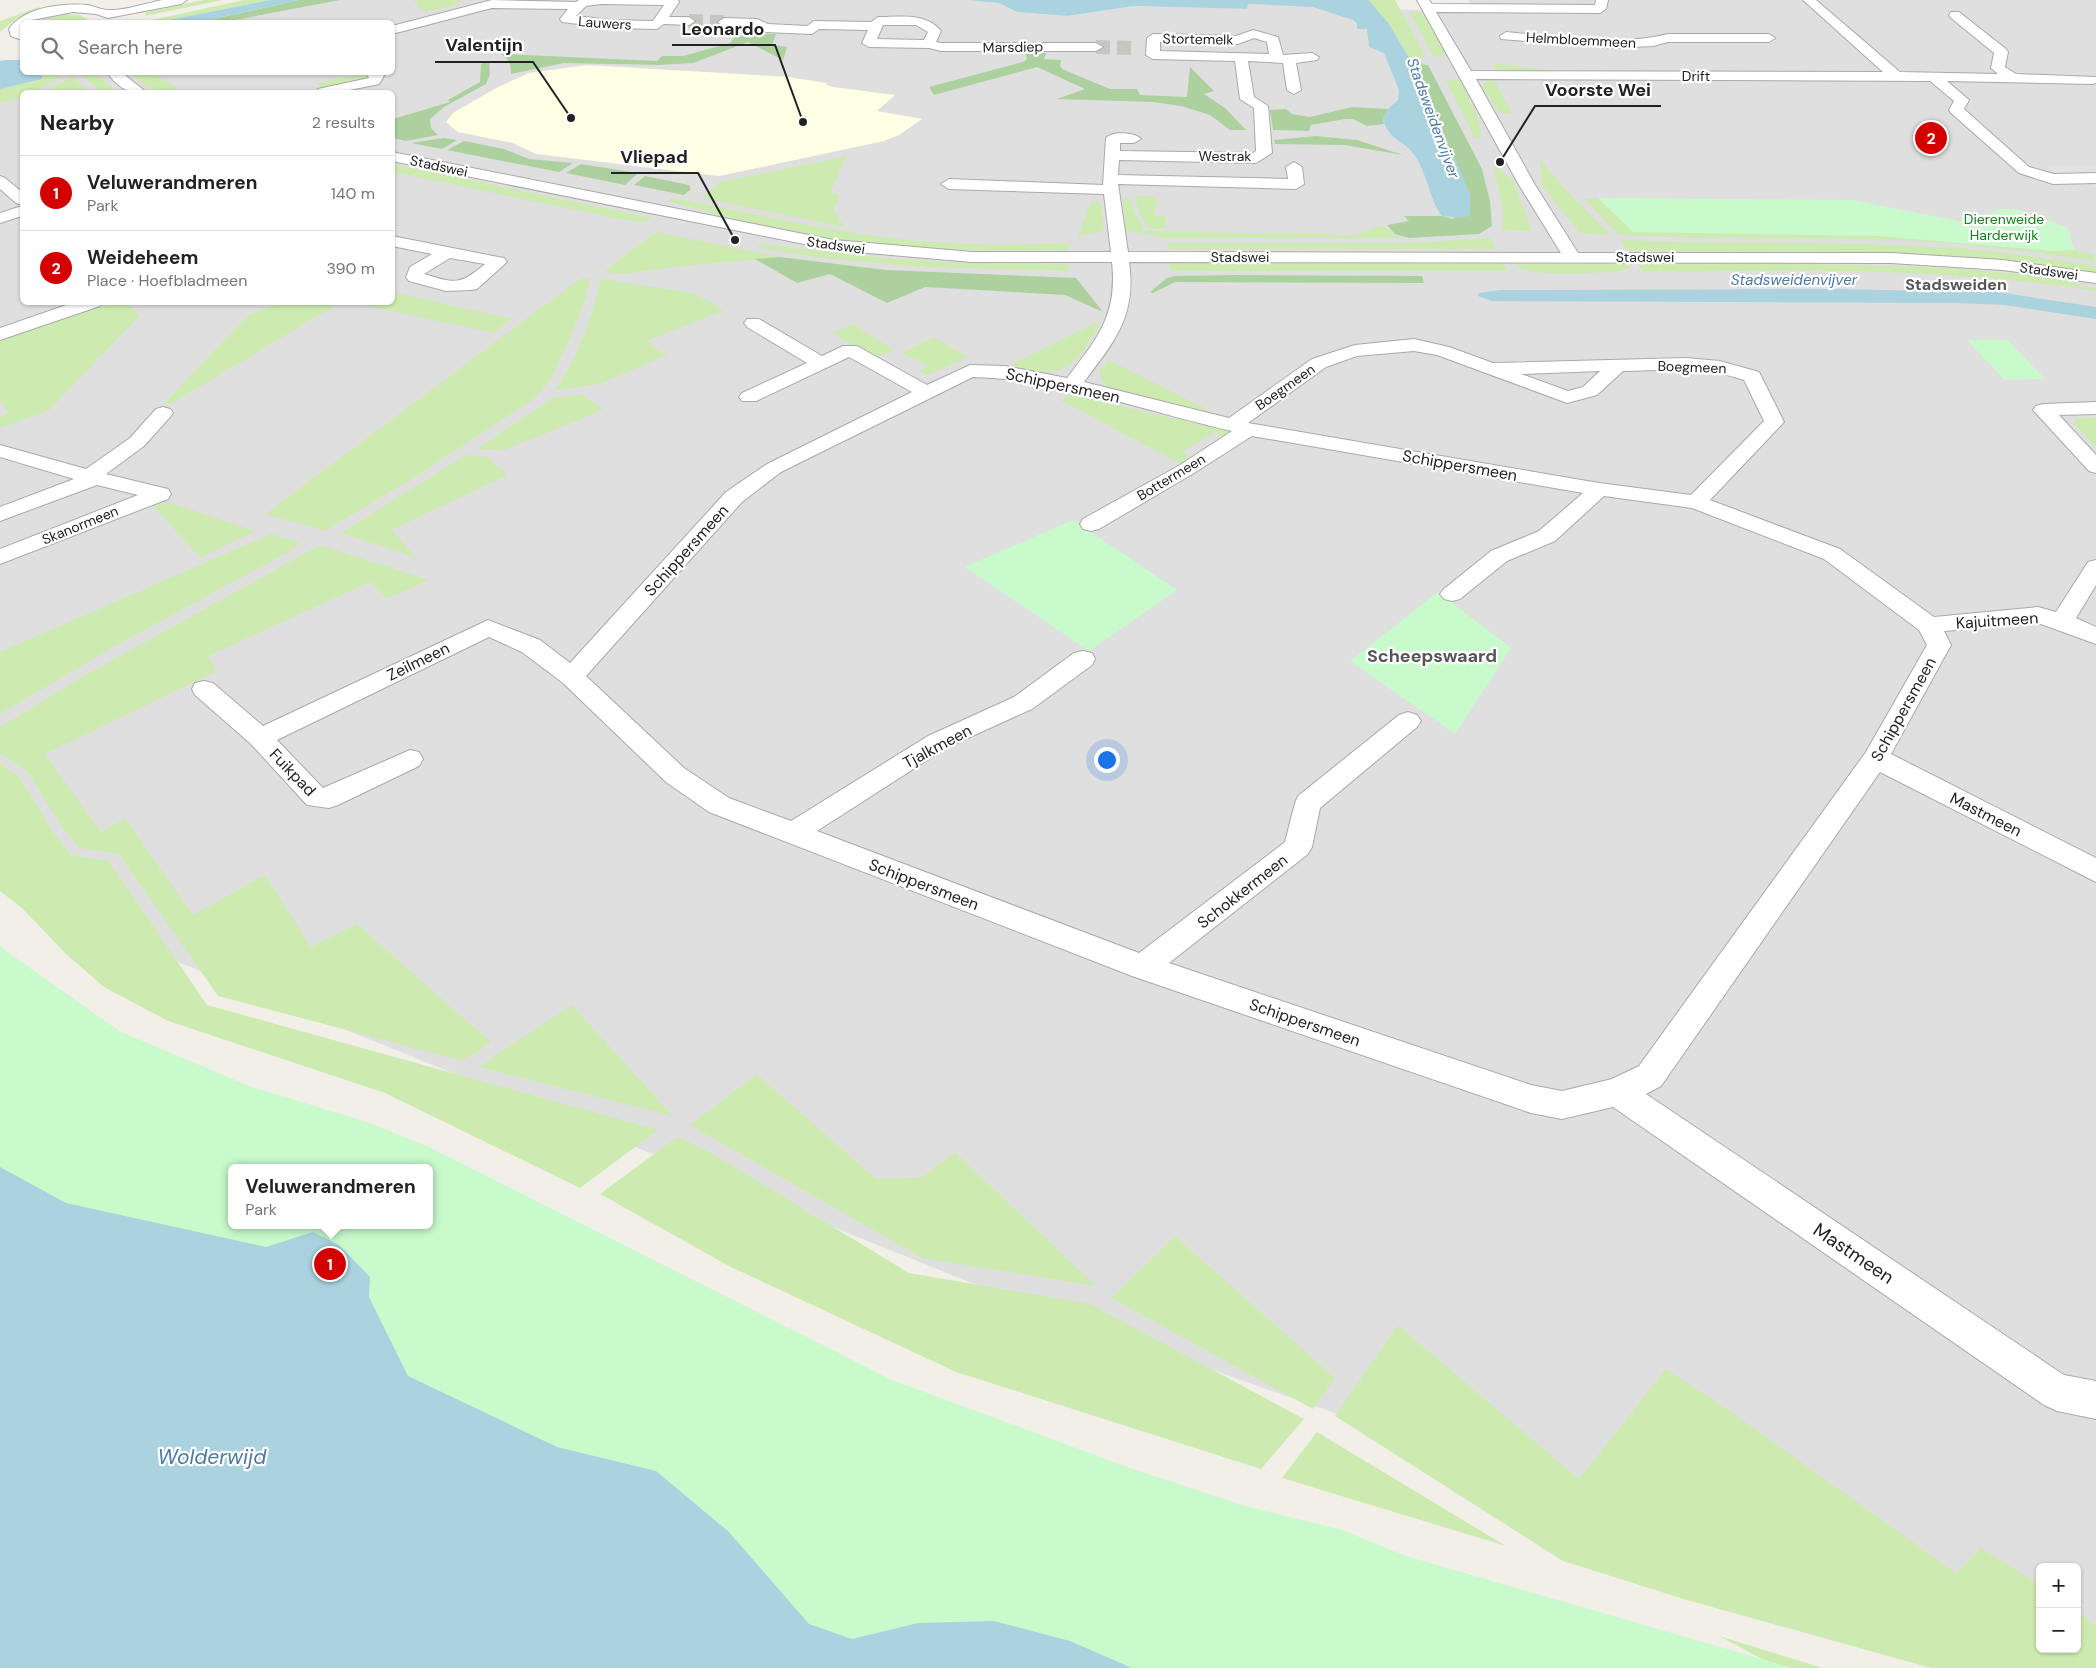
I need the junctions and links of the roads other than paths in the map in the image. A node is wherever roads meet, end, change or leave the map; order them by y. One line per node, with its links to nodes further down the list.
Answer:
1 (181, 0): 10 (street)
2 (601, 0): 8 (street, Lauwers); 12 (street, Lauwers)
3 (1602, 0): 6 (street)
4 (1809, 0): 35 (street)
5 (559, 3): 8 (street, Lauwers); 17 (street, Lauwers)
6 (1425, 4): 33 (street)
7 (57, 5): 10 (street); 11 (street)
8 (578, 6): 12 (street, Lauwers)
9 (1972, 12): 37 (street)
10 (107, 18)
11 (27, 20)
12 (661, 20): 13 (street, Lauwers)
13 (689, 20)
14 (724, 22): 16 (street)
15 (20, 24): 18 (street)
16 (876, 26): 23 (street, Marsdiep); 23 (street)
17 (395, 29)
18 (20, 34)
19 (20, 36): 22 (street)
20 (1506, 36): 21 (street, Helmbloemmeen)
21 (1768, 38)
22 (7, 39)
23 (929, 44): 24 (street, Marsdiep)
24 (1096, 47)
25 (1138, 48): 26 (street)
26 (1153, 48): 27 (street, Stortemelk); 29 (street, Stortemelk)
27 (1242, 57): 29 (street, Stortemelk); 43 (street, Westrak)
28 (1312, 57): 29 (street, Stortemelk)
29 (1283, 59): 41 (street, Stortemelk)
30 (1673, 63): 34 (street)
31 (116, 75): 40 (street)
32 (375, 75): 39 (street)
33 (1467, 75): 34 (street, Drift); 58 (street)
34 (1685, 76): 35 (street, Drift)
35 (1896, 76): 36 (street, Drift)
36 (1932, 76): 37 (street, Drift); 47 (street)
37 (2012, 78): 38 (street, Drift)
38 (2094, 80)
39 (322, 83)
40 (135, 90)
41 (1294, 90)
42 (1134, 139): 43 (street)
43 (1111, 155): 50 (street)
44 (395, 157): 57 (street, Stadswei)
45 (1294, 167): 50 (street, Westrak)
46 (2096, 178): 47 (street)
47 (2053, 179): 51 (street)
48 (0, 181): 52 (street)
49 (949, 184): 50 (street, Westrak)
50 (1111, 184): 57 (street)
51 (2087, 195)
52 (20, 198)
53 (20, 212): 54 (street)
54 (0, 218)
55 (395, 242): 56 (street)
56 (446, 253)
57 (1120, 257): 58 (street, Stadswei); 66 (street)
58 (1572, 258): 59 (street, Stadswei)
59 (2096, 278)
60 (85, 305): 62 (street)
61 (753, 323): 63 (street)
62 (0, 334)
63 (821, 363): 67 (street); 68 (street)
64 (1618, 365): 65 (street, Boegmeen); 65 (street, Boegmeen); 76 (street, Boegmeen)
65 (1487, 369): 71 (street, Boegmeen)
66 (1072, 385): 67 (street, Schippersmeen); 71 (street, Schippersmeen)
67 (928, 393): 86 (street, Schippersmeen)
68 (748, 397)
69 (2096, 408): 73 (street)
70 (163, 413): 74 (street)
71 (1240, 427): 75 (street, Schippersmeen); 78 (street, Bottermeen)
72 (0, 451): 74 (street)
73 (2096, 467)
74 (92, 477): 77 (street); 79 (street, Skanormeen)
75 (1599, 489): 76 (street, Schippersmeen); 81 (street)
76 (1696, 502): 83 (street, Schippersmeen)
77 (0, 515)
78 (1091, 524)
79 (0, 557)
80 (2096, 567): 82 (street, Kajuitmeen)
81 (1452, 594)
82 (2062, 621): 83 (street, Kajuitmeen); 84 (street)
83 (1929, 626): 90 (street, Schippersmeen)
84 (2096, 636)
85 (1083, 659): 92 (street, Tjalkmeen)
86 (572, 677): 89 (street, Zeilmeen); 92 (street, Schippersmeen)
87 (204, 689): 89 (street, Fuikpad)
88 (1408, 721): 94 (street, Schokkermeen)
89 (260, 738): 91 (street, Fuikpad)
90 (1876, 758): 93 (street, Mastmeen); 95 (street, Schippersmeen)
91 (410, 759)
92 (792, 834): 94 (street, Schippersmeen)
93 (2096, 871)
94 (1143, 968): 95 (street, Schippersmeen)
95 (1617, 1092): 96 (street, Mastmeen)
96 (2096, 1400)

